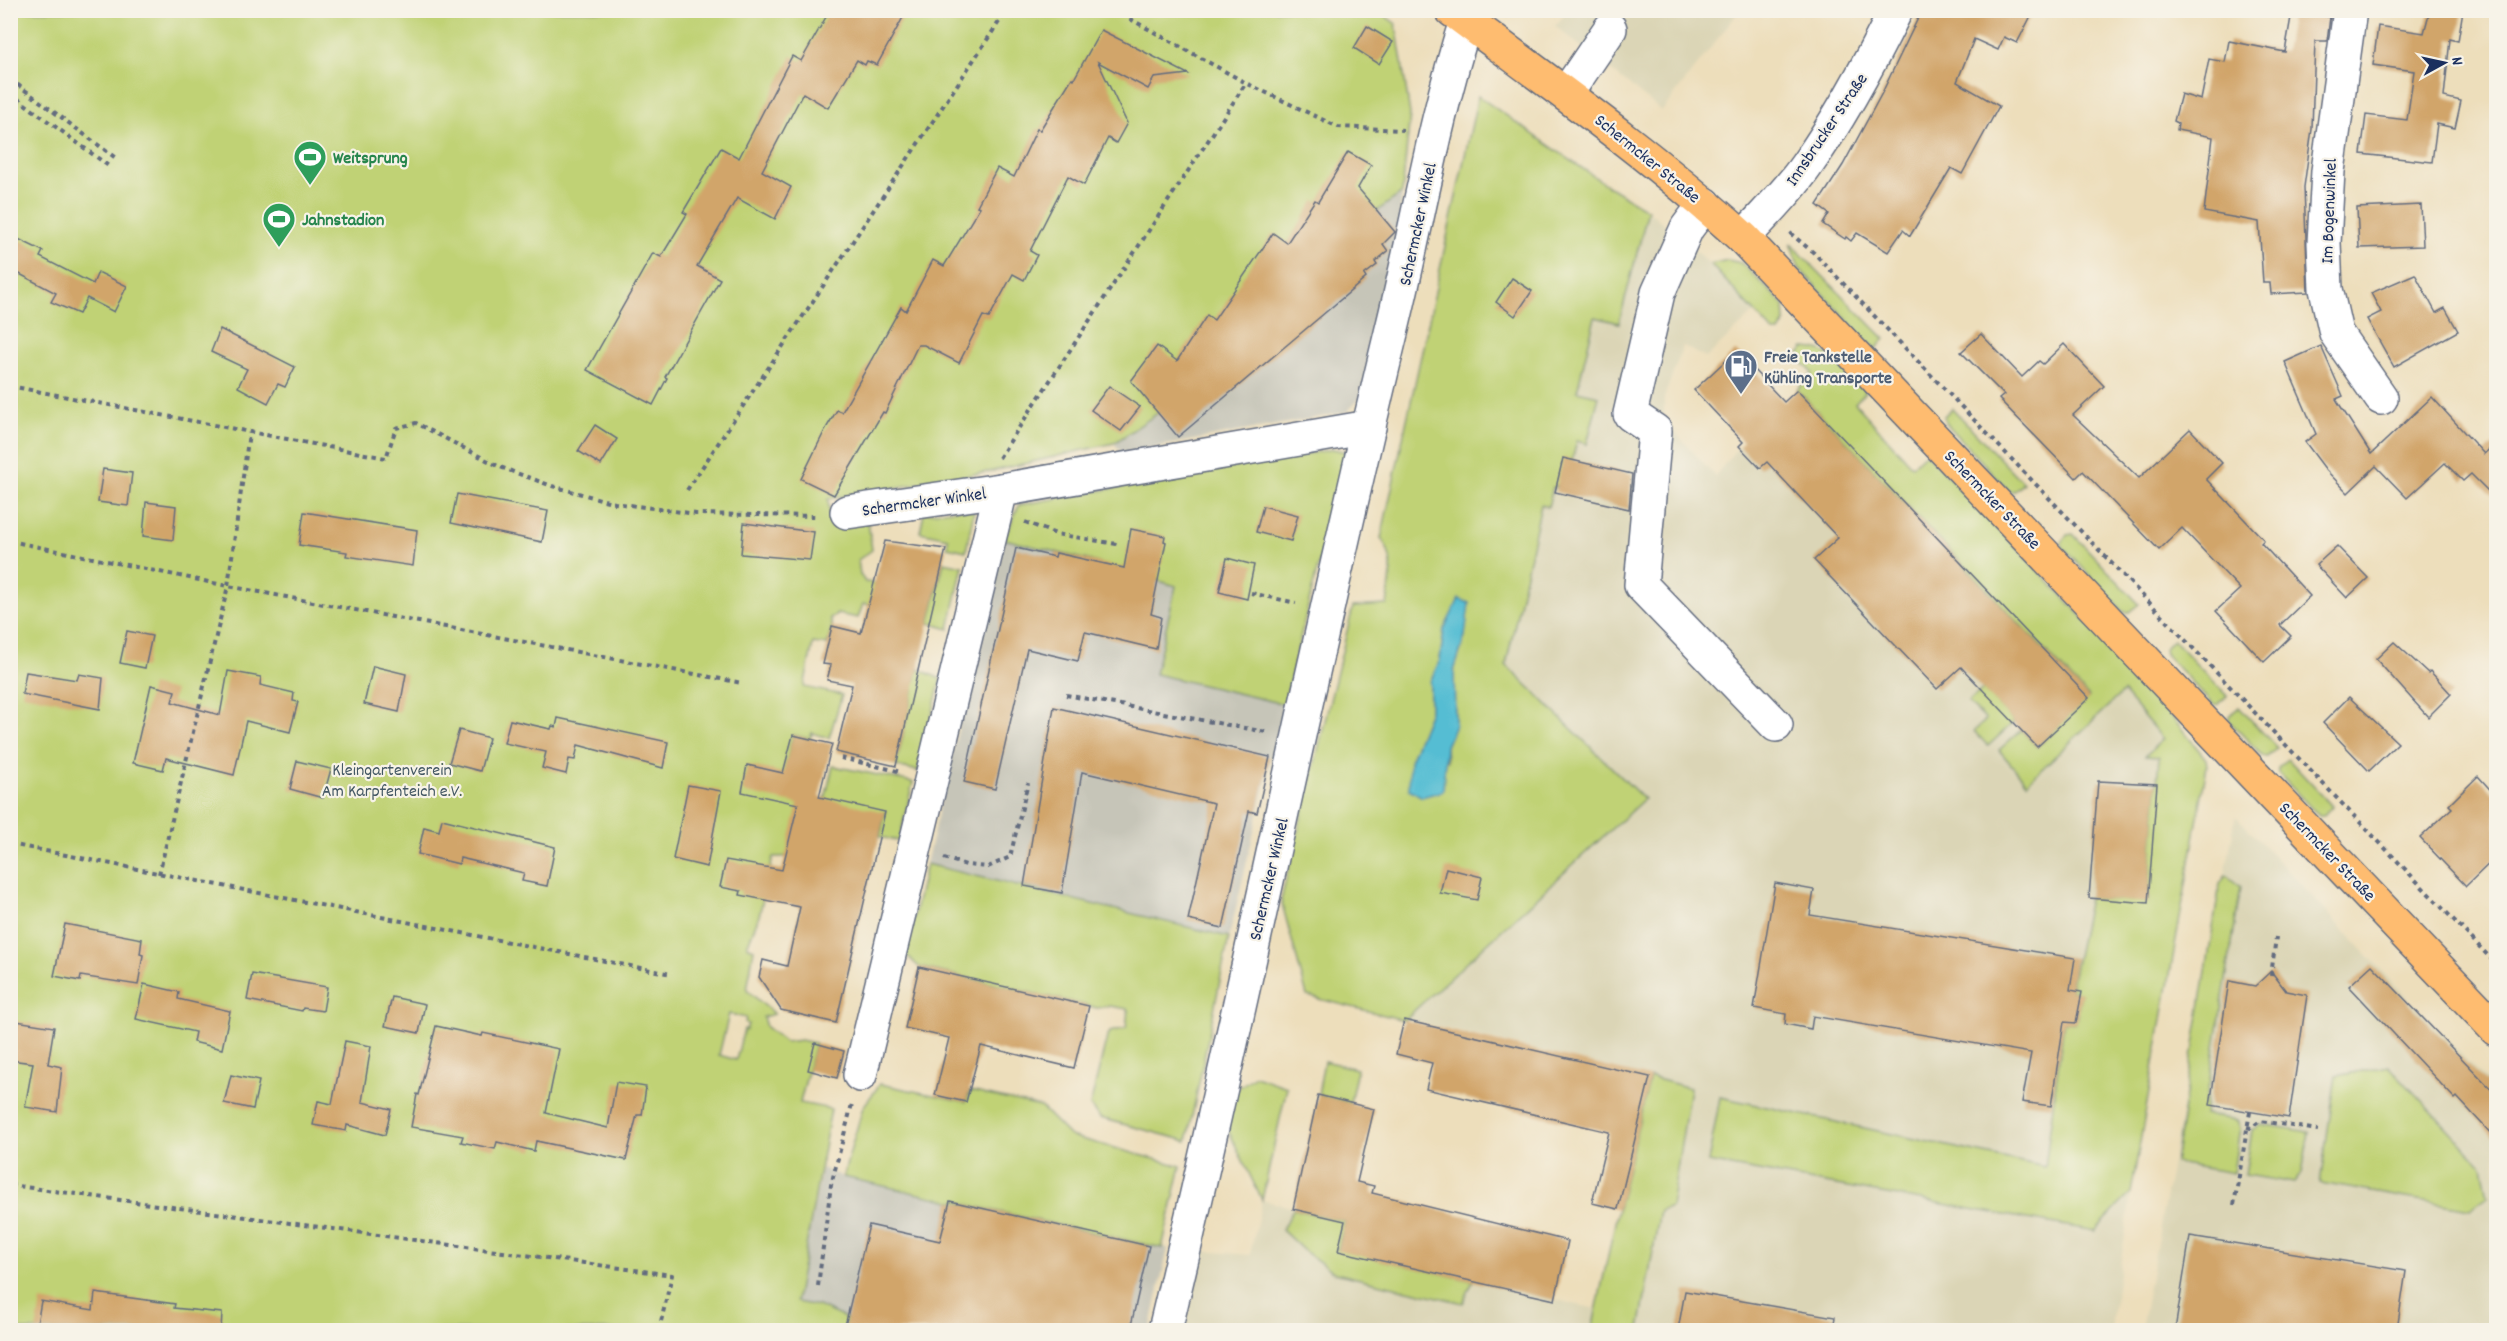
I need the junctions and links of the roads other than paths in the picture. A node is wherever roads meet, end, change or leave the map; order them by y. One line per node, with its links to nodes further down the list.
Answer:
1 (1896, 10): 7 (street, Innsbrucker Straße)
2 (2350, 10): 8 (street, Im Bogenwinkel)
3 (1459, 16): 5 (main road, Schermcker Straße); 9 (street, Schermcker Winkel)
4 (1610, 29): 5 (street)
5 (1566, 94): 6 (main road, Schermcker Straße)
6 (1705, 204): 7 (main road, Schermcker Straße); 12 (street)
7 (1743, 238): 13 (main road, Schermcker Straße)
8 (2381, 398)
9 (1369, 427): 10 (street, Schermcker Winkel); 15 (street, Schermcker Winkel)
10 (998, 487): 11 (street, Schermcker Winkel); 14 (street, Schermcker Winkel)
11 (847, 512)
12 (1776, 725)
13 (2496, 1029)
14 (860, 1074)
15 (1165, 1330)

